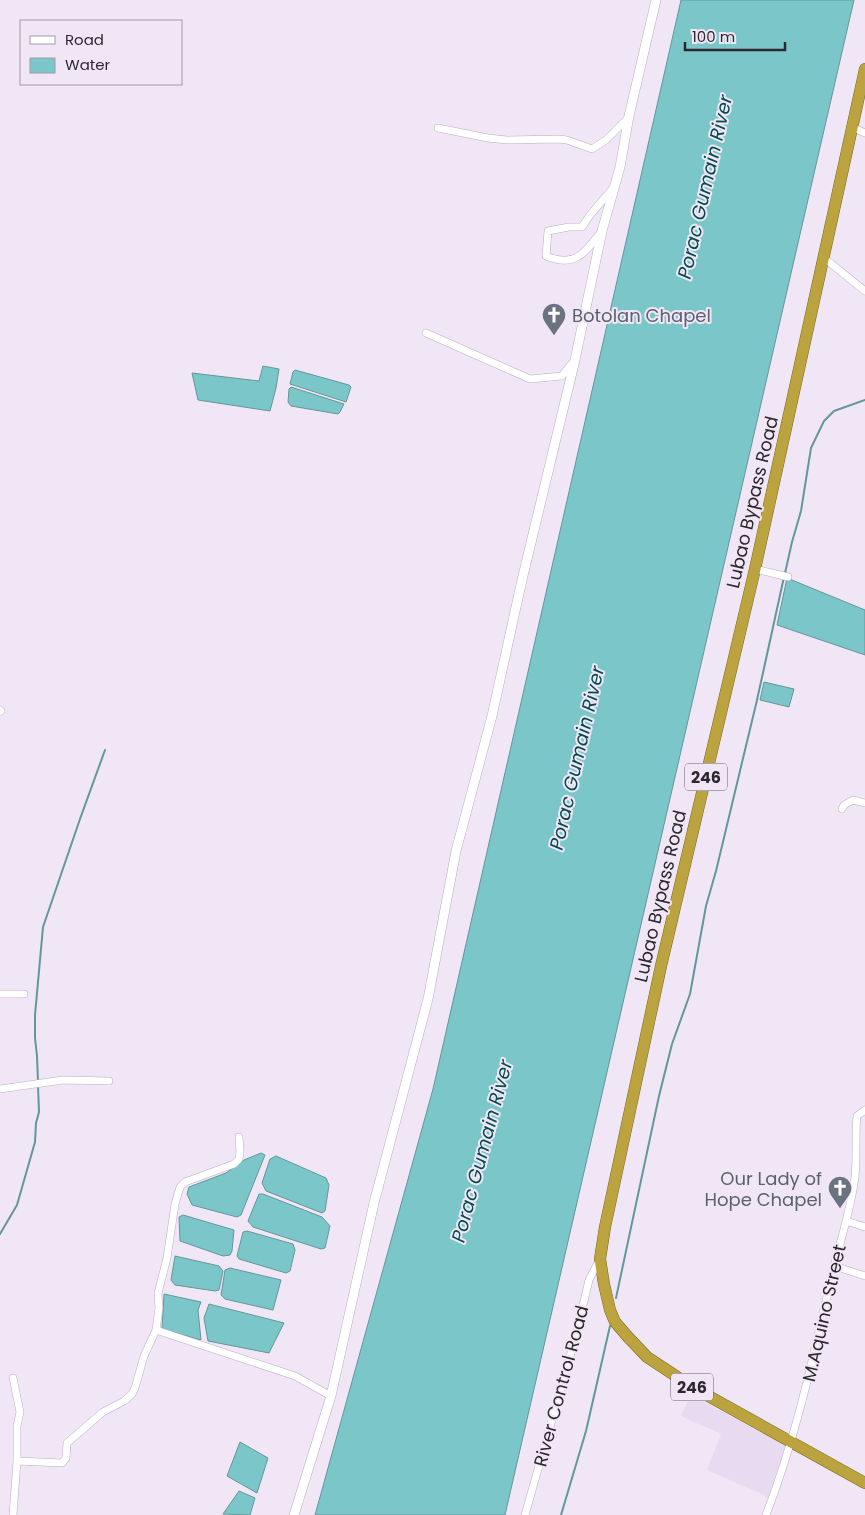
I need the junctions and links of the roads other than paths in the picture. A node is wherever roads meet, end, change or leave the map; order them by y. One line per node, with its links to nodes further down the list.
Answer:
1 (656, 0): 3 (street)
2 (865, 69): 4 (highway, Lubao Bypass Road)
3 (629, 116): 5 (street); 7 (street)
4 (852, 127): 6 (street); 9 (highway, Lubao Bypass Road)
5 (438, 128)
6 (865, 133)
7 (613, 188): 8 (street); 8 (street)
8 (602, 231): 12 (street)
9 (824, 258): 10 (street); 13 (highway, Lubao Bypass Road / 246)
10 (865, 291)
11 (426, 333): 12 (street)
12 (575, 360): 30 (street)
13 (755, 569): 14 (street); 25 (highway, Lubao Bypass Road / 246)
14 (785, 576)
15 (865, 803): 16 (street)
16 (842, 809)
17 (0, 994): 18 (street)
18 (24, 994)
19 (109, 1081): 20 (street)
20 (0, 1089)
21 (865, 1110): 23 (street, M.Aquino Street)
22 (239, 1138): 28 (street)
23 (846, 1221): 24 (street); 26 (street, M.Aquino Street)
24 (865, 1227)
25 (600, 1259): 31 (highway, Lubao Bypass Road / 246); 36 (street, River Control Road)
26 (834, 1266): 27 (street); 31 (street, M.Aquino Street)
27 (865, 1276)
28 (156, 1330): 30 (street); 32 (street)
29 (14, 1378): 32 (street)
30 (331, 1396): 35 (street)
31 (792, 1442): 33 (highway, Lubao Bypass Road / 246); 37 (street, M.Aquino Street)
32 (17, 1461): 34 (street)
33 (865, 1483)
34 (13, 1515)
35 (294, 1515)
36 (525, 1515)
37 (766, 1515)

